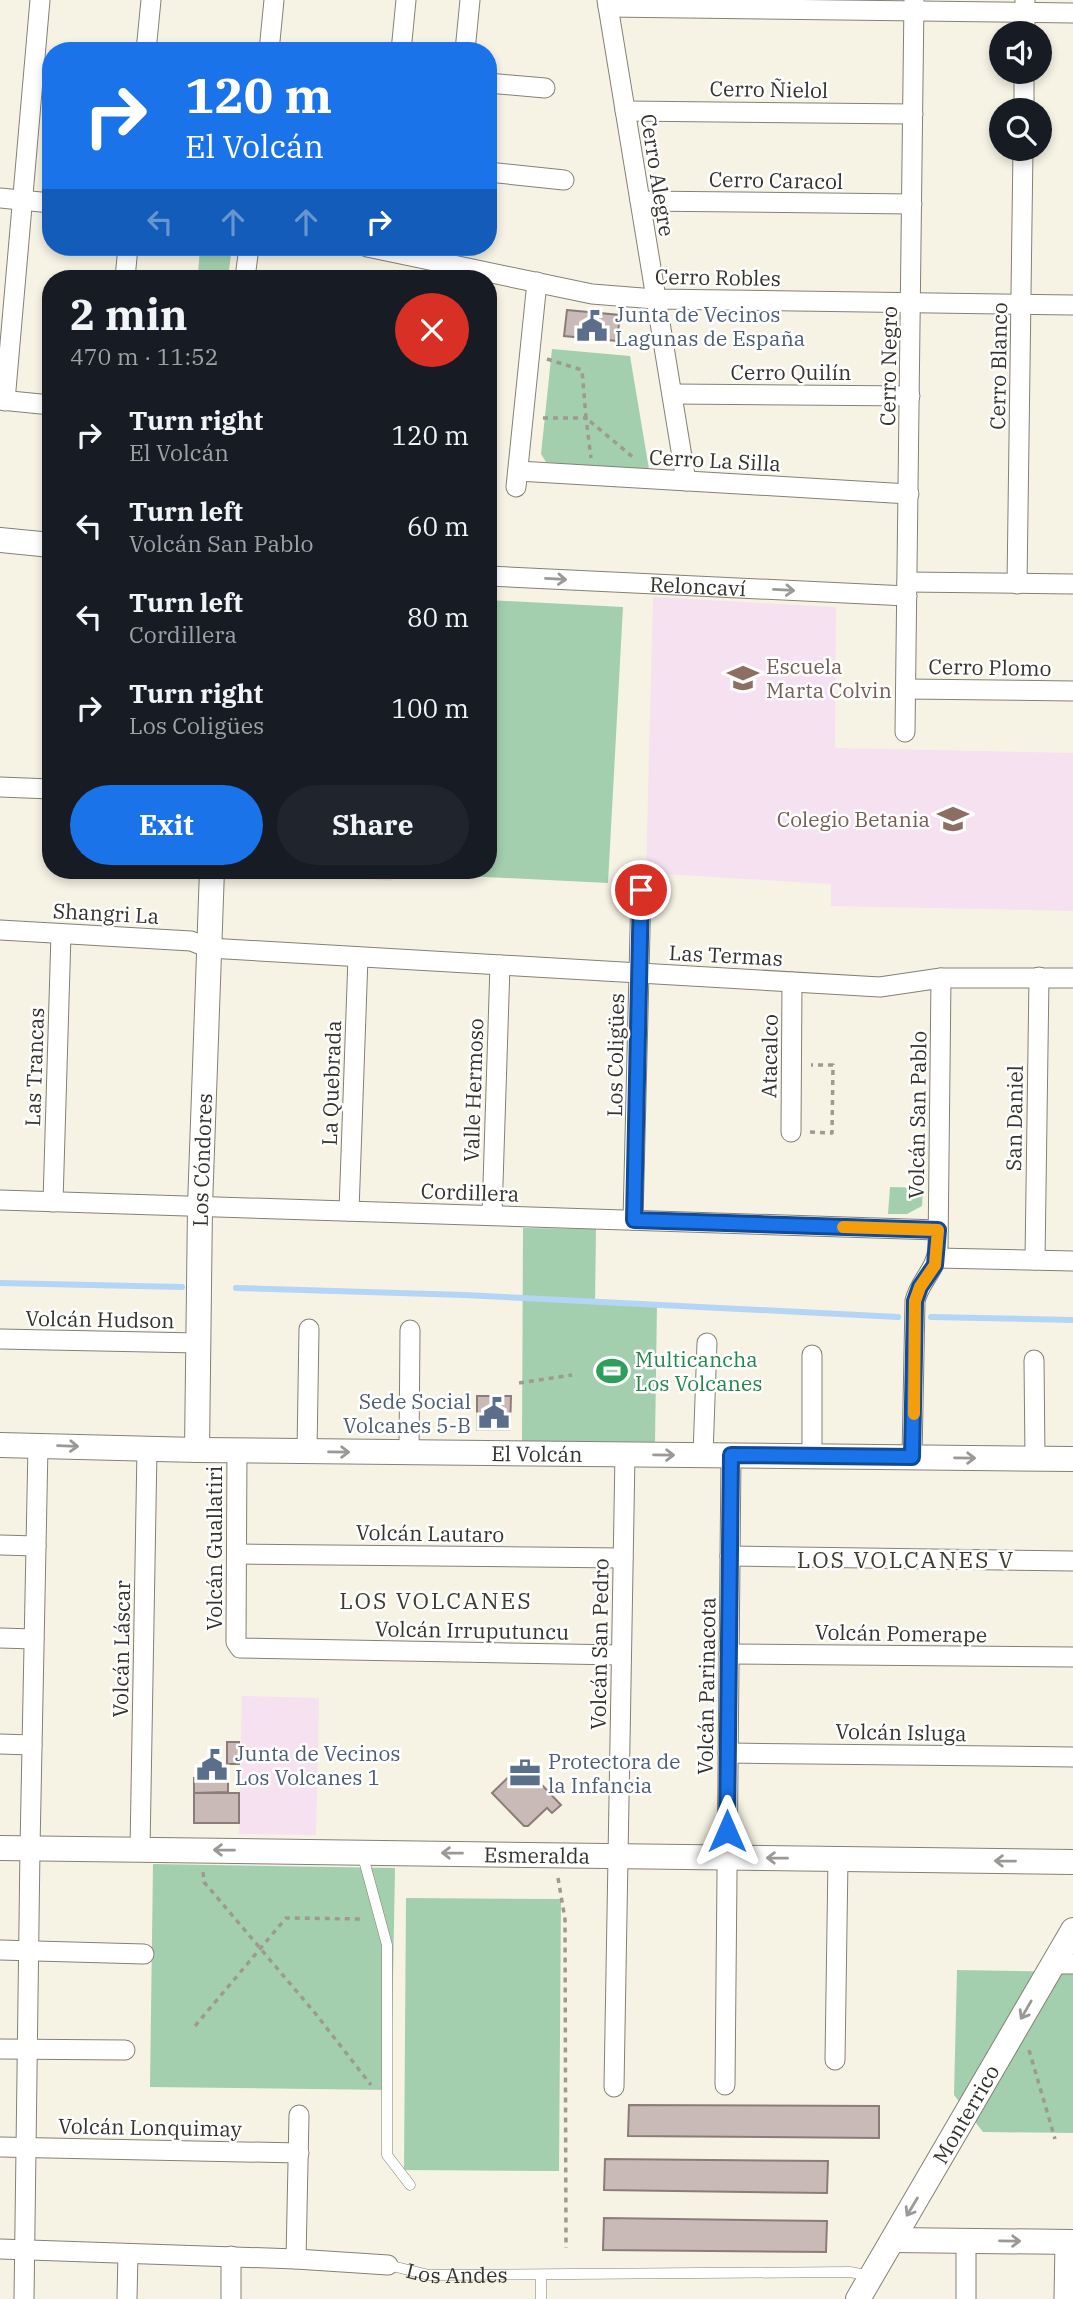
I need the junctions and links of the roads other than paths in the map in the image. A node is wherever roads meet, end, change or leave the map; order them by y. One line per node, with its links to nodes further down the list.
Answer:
1 (40, 0): 22 (street)
2 (151, 0): 10 (street)
3 (274, 0): 11 (street)
4 (406, 0): 12 (street)
5 (470, 0): 13 (street)
6 (607, 4): 7 (street); 16 (street, Cerro Alegre)
7 (914, 6): 8 (street); 17 (street, Cerro Negro)
8 (1025, 6): 9 (street)
9 (1073, 13)
10 (147, 42)
11 (269, 42)
12 (402, 42)
13 (466, 42)
14 (497, 84): 15 (street)
15 (545, 88)
16 (625, 111): 17 (street, Cerro Ñielol); 23 (street, Cerro Alegre)
17 (913, 114): 25 (street, Cerro Negro)
18 (1023, 161): 33 (street, Cerro Blanco)
19 (497, 173): 20 (street)
20 (564, 180)
21 (0, 198): 22 (street)
22 (23, 200): 24 (street); 37 (street)
23 (640, 201): 25 (street, Cerro Caracol); 31 (street, Cerro Alegre)
24 (42, 202)
25 (912, 204): 32 (street, Cerro Negro)
26 (414, 256): 27 (street, Cerro Robles)
27 (442, 262): 28 (street, Cerro Robles)
28 (480, 270)
29 (497, 274): 30 (street, Cerro Robles)
30 (537, 282): 31 (street, Cerro Robles); 39 (street, Cerro La Silla)
31 (655, 299): 32 (street, Cerro Robles); 35 (street, Cerro Alegre)
32 (911, 303): 33 (street, Cerro Robles); 36 (street, Cerro Negro)
33 (1021, 304): 34 (street, Cerro Robles); 44 (street, Cerro Blanco)
34 (1073, 305)
35 (672, 394): 36 (street, Cerro Quilín); 39 (street, Cerro Alegre)
36 (910, 396): 40 (street, Cerro Negro)
37 (2, 401): 38 (street)
38 (42, 404)
39 (686, 481): 40 (street, Cerro La Silla)
40 (909, 494): 46 (street, Cerro Negro)
41 (0, 540): 42 (street)
42 (42, 544)
43 (497, 576): 46 (street, Reloncaví, one-way to 46)
44 (1017, 584): 45 (street, Reloncaví); 46 (street, Reloncaví)
45 (1073, 584)
46 (907, 589): 47 (street, Cerro Negro)
47 (906, 689): 48 (street, Cerro Plomo); 49 (street, Cerro Negro)
48 (1073, 691)
49 (905, 732)
50 (0, 787): 51 (street)
51 (42, 789)
52 (212, 879): 56 (street, Los Cóndores)
53 (641, 890): 59 (street, Los Coligües)
54 (0, 930): 55 (street, Shangri La)
55 (61, 934): 56 (street, Shangri La); 66 (street, Las Trancas)
56 (209, 948): 57 (street, Las Termas); 67 (street, Los Cóndores)
57 (358, 957): 58 (street, Las Termas); 68 (street, La Quebrada)
58 (500, 965): 59 (street, Las Termas); 69 (street, Valle Hermoso)
59 (639, 973): 63 (street, Las Termas); 70 (street, Los Coligües)
60 (1040, 977): 61 (street, Las Termas); 62 (street, Las Termas); 73 (street, San Daniel)
61 (941, 978): 63 (street, Las Termas); 71 (street, Volcán San Pablo)
62 (1073, 978)
63 (792, 982): 64 (street, Atacalco)
64 (791, 1132)
65 (0, 1200): 66 (street, Cordillera)
66 (53, 1202): 67 (street, Cordillera)
67 (200, 1206): 68 (street, Cordillera); 78 (street, Los Cóndores)
68 (349, 1211): 69 (street, Cordillera)
69 (492, 1216): 70 (street, Cordillera)
70 (634, 1220): 71 (street, Cordillera)
71 (938, 1230): 72 (street, Volcán San Pablo)
72 (937, 1258): 73 (street); 93 (street, Volcán San Pablo)
73 (1035, 1260): 74 (street)
74 (1073, 1261)
75 (309, 1329): 87 (street)
76 (410, 1330): 88 (street)
77 (0, 1339): 78 (street, Volcán Hudson)
78 (198, 1343): 85 (street, Los Cóndores)
79 (707, 1343): 90 (street)
80 (812, 1355): 92 (street)
81 (1034, 1360): 94 (street)
82 (0, 1445): 83 (street, El Volcán)
83 (38, 1446): 84 (street, El Volcán, one-way to 84); 97 (street)
84 (147, 1449): 85 (street, El Volcán); 114 (street, Volcán Láscar)
85 (197, 1450): 86 (street, El Volcán)
86 (237, 1450): 87 (street, El Volcán); 98 (street, Volcán Guallatiri)
87 (307, 1451): 88 (street, El Volcán, one-way to 88)
88 (409, 1452): 89 (street, El Volcán)
89 (625, 1454): 90 (street, El Volcán, one-way to 90); 100 (street, Volcán San Pedro)
90 (703, 1455): 91 (street, El Volcán)
91 (731, 1455): 92 (street, El Volcán); 99 (street, Volcán Parinacota)
92 (812, 1456): 93 (street, El Volcán)
93 (912, 1457): 94 (street, El Volcán, one-way to 94)
94 (1035, 1459): 95 (street, El Volcán)
95 (1073, 1459)
96 (0, 1545): 97 (street)
97 (36, 1546): 103 (street)
98 (237, 1554): 100 (street, Volcán Lautaro); 104 (street, Volcán Guallatiri)
99 (730, 1556): 101 (street); 105 (street, Volcán Parinacota)
100 (623, 1558): 106 (street, Volcán San Pedro)
101 (1073, 1561)
102 (0, 1639): 103 (street)
103 (34, 1639): 109 (street)
104 (237, 1646): 106 (street, Volcán Irruputuncu)
105 (729, 1654): 107 (street, Volcán Pomerape); 110 (street, Volcán Parinacota)
106 (621, 1656): 116 (street, Volcán San Pedro)
107 (1073, 1657)
108 (0, 1744): 109 (street)
109 (32, 1745): 113 (street)
110 (728, 1753): 111 (street, Volcán Isluga); 117 (street, Volcán Parinacota)
111 (1073, 1757)
112 (0, 1848): 113 (street, Esmeralda)
113 (30, 1848): 114 (street, Esmeralda); 122 (street)
114 (140, 1849): 115 (street, Esmeralda, one-way to 114)
115 (362, 1852): 116 (street, Esmeralda, one-way to 115); 135 (lane)
116 (618, 1856): 117 (street, Esmeralda); 130 (street, Volcán San Pedro)
117 (727, 1857): 118 (street, Esmeralda, one-way to 117); 129 (street, Volcán Parinacota)
118 (838, 1859): 119 (street, Esmeralda, one-way to 118); 128 (street)
119 (1073, 1862)
120 (1073, 1930): 124 (street, Monterrico)
121 (0, 1950): 122 (street)
122 (28, 1950): 123 (street); 126 (street)
123 (144, 1954)
124 (1063, 1964): 136 (street, Monterrico, one-way to 136)
125 (0, 2049): 126 (street)
126 (27, 2049): 127 (street); 133 (street)
127 (125, 2050)
128 (835, 2060)
129 (725, 2085)
130 (614, 2087)
131 (299, 2115): 134 (street)
132 (0, 2147): 133 (street, Volcán Lonquimay)
133 (26, 2147): 134 (street, Volcán Lonquimay); 140 (street)
134 (299, 2153): 143 (street)
135 (410, 2185)
136 (892, 2240): 137 (street); 146 (street, Monterrico)
137 (966, 2241): 138 (street, one-way to 138); 152 (street)
138 (1069, 2242): 153 (street)
139 (0, 2249): 140 (street, Los Andes)
140 (25, 2250): 141 (street, Los Andes); 147 (street)
141 (128, 2254): 142 (street, Los Andes); 148 (street)
142 (231, 2256): 143 (street, Los Andes); 149 (street)
143 (296, 2259): 144 (street, Los Andes)
144 (388, 2265): 145 (lane, Los Andes)
145 (541, 2276): 146 (lane, Los Andes); 150 (lane)
146 (872, 2276): 151 (street, Monterrico)
147 (24, 2299)
148 (127, 2299)
149 (231, 2299)
150 (541, 2299)
151 (858, 2299)
152 (966, 2299)
153 (1065, 2299)

